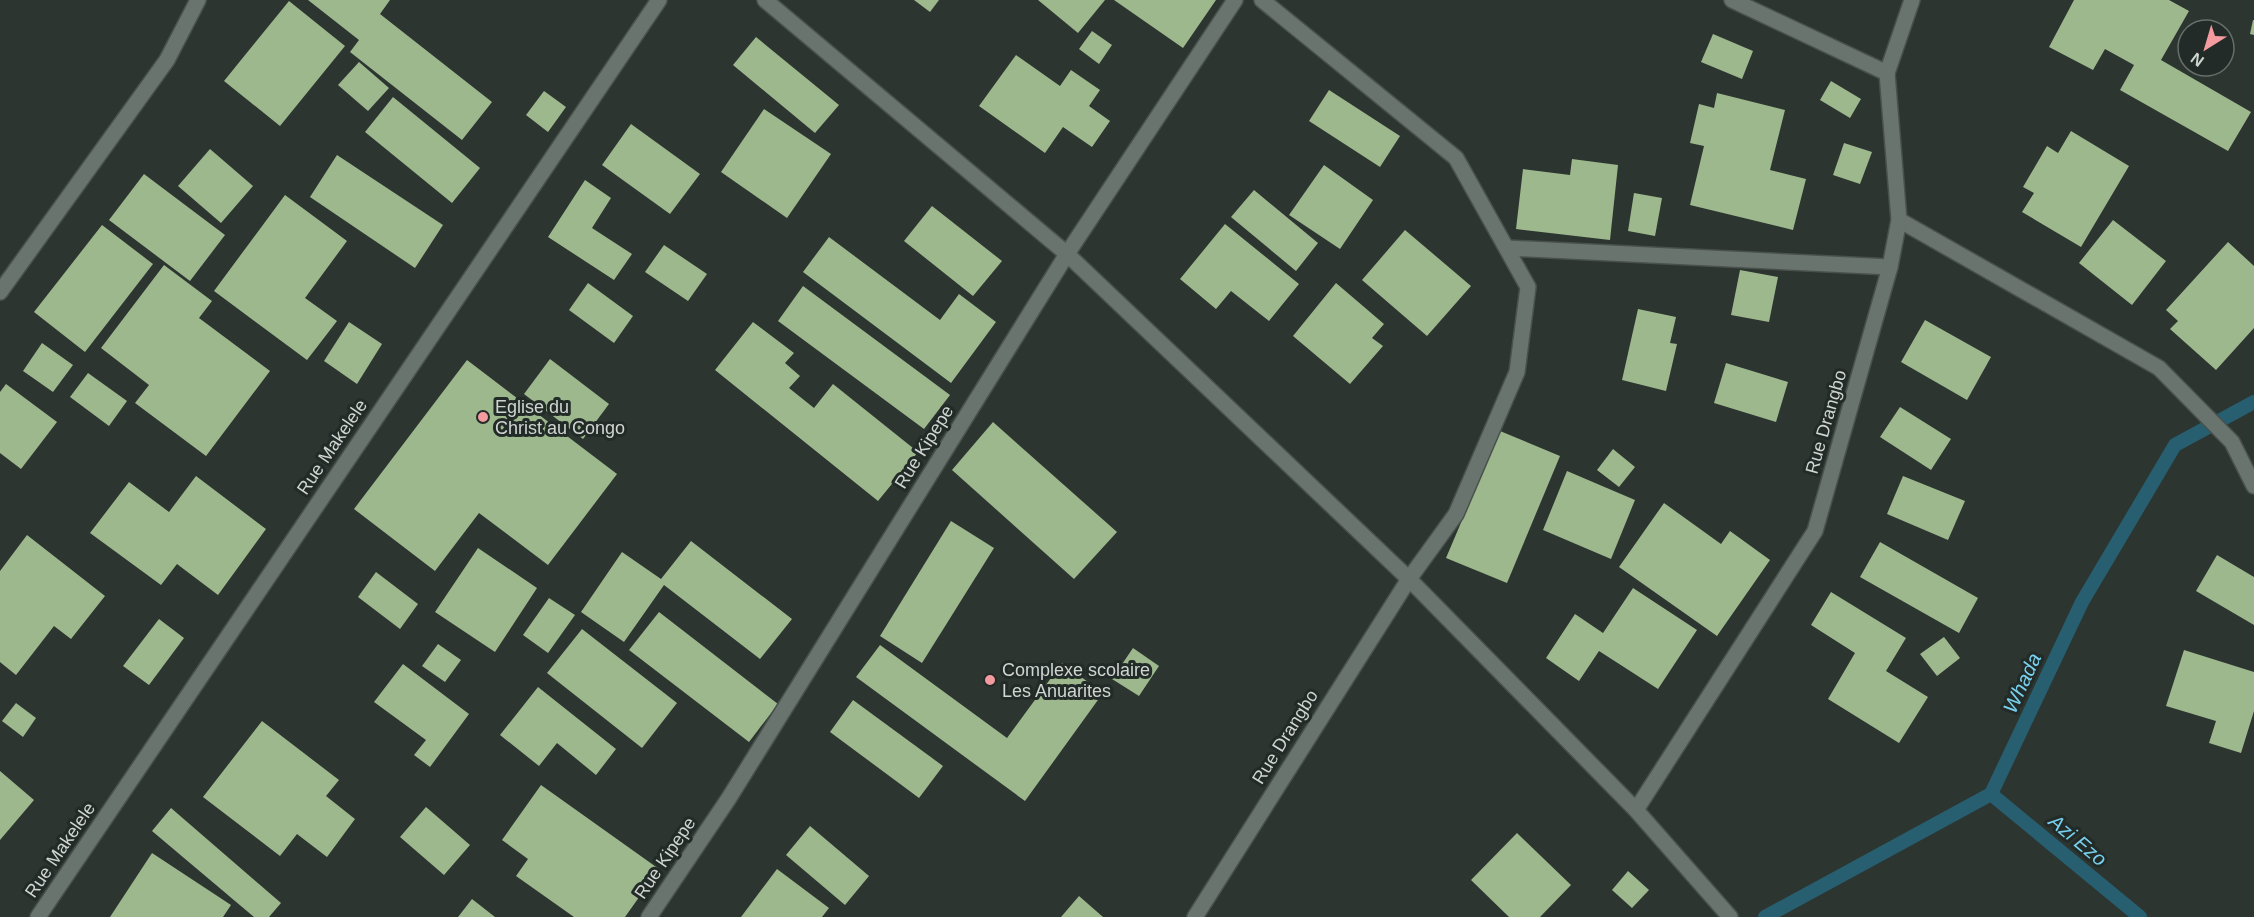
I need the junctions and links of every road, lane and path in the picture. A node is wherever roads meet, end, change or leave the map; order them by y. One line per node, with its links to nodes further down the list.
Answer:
1 (198, 0): 13 (street)
2 (659, 0): 18 (street, Rue Makelele)
3 (765, 0): 11 (street)
4 (1234, 0): 11 (street, Rue Kipepe)
5 (1263, 0): 10 (street, Rue Drangbo)
6 (1732, 0): 8 (street)
7 (1912, 0): 8 (street, Rue Drangbo)
8 (1887, 73): 9 (street, Rue Drangbo)
9 (1899, 220): 12 (street, Rue Drangbo); 14 (street)
10 (1507, 248): 12 (street); 15 (street, Rue Drangbo)
11 (1067, 254): 15 (street); 19 (street, Rue Kipepe)
12 (1890, 267): 16 (street, Rue Drangbo)
13 (0, 292)
14 (2254, 486)
15 (1409, 579): 16 (street); 20 (street, Rue Drangbo)
16 (1636, 810): 17 (street)
17 (1729, 916)
18 (38, 917)
19 (649, 917)
20 (1195, 917)

